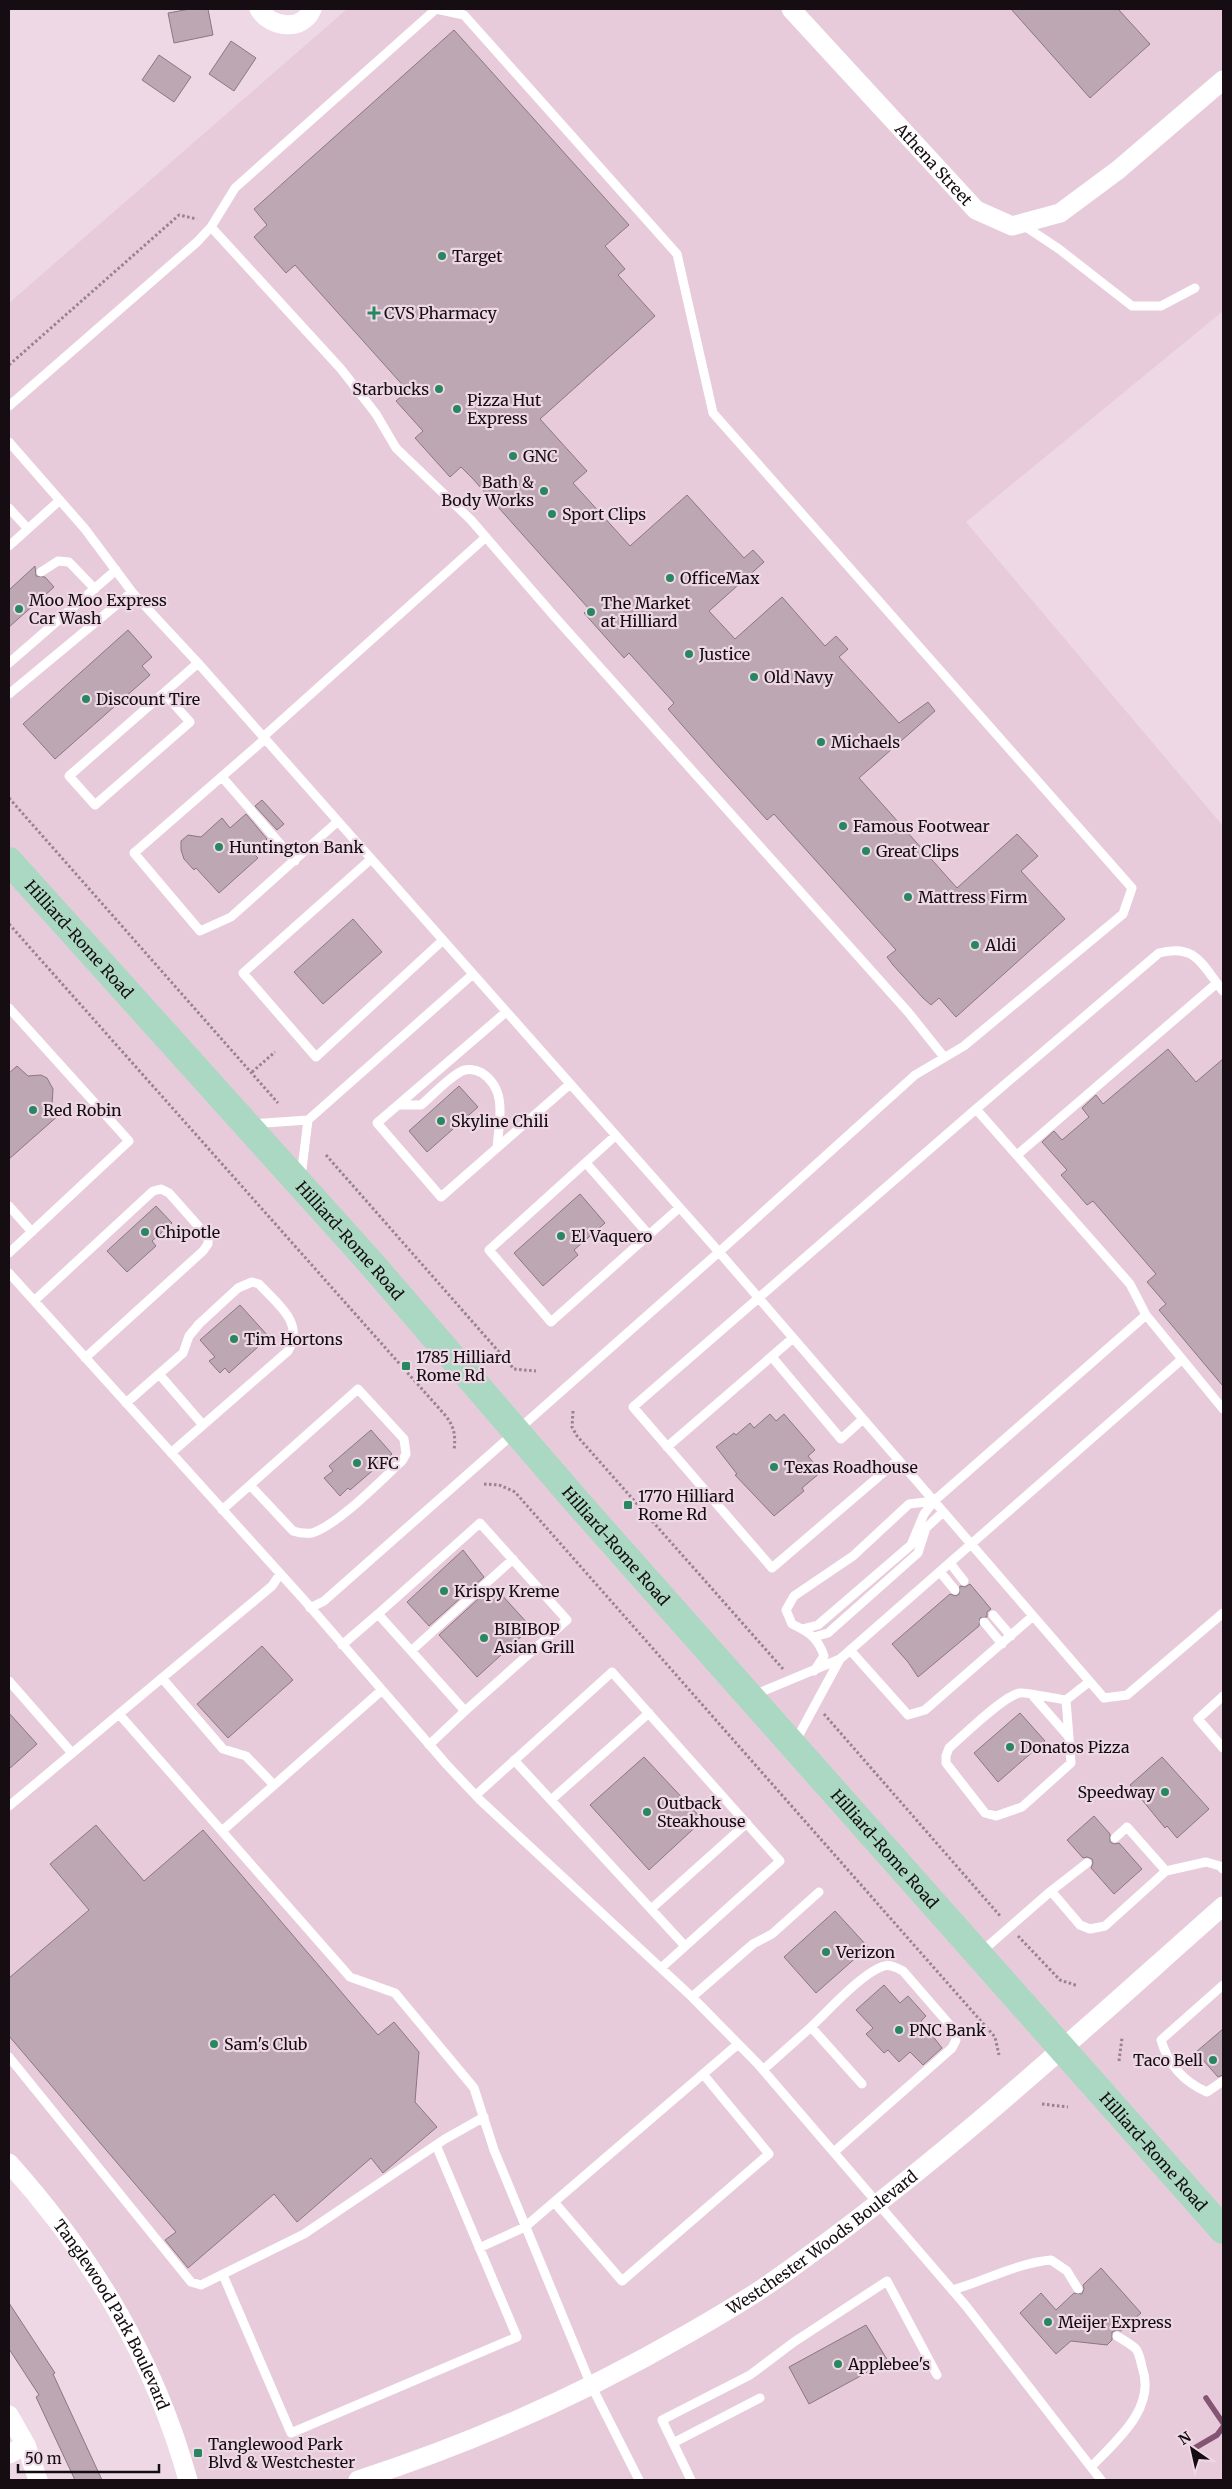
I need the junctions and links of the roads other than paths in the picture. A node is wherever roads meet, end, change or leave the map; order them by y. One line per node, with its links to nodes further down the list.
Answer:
1 (259, 9): 2 (street)
2 (312, 9)
3 (791, 9): 5 (street, Athena Street)
4 (1223, 80): 5 (street, Athena Street)
5 (1020, 224): 7 (lane)
6 (211, 227): 8 (lane); 13 (lane); 34 (lane)
7 (1195, 288)
8 (9, 406)
9 (10, 444): 10 (lane)
10 (60, 500): 12 (lane); 15 (lane)
11 (9, 508): 12 (lane)
12 (28, 529): 14 (lane)
13 (486, 536): 23 (lane); 34 (lane)
14 (9, 546)
15 (116, 570): 17 (lane); 18 (lane)
16 (41, 572): 17 (lane)
17 (95, 589): 19 (lane)
18 (132, 592): 20 (lane); 22 (lane)
19 (9, 663)
20 (198, 663): 21 (lane); 23 (lane)
21 (164, 693): 21 (lane)
22 (9, 694)
23 (264, 738): 24 (lane); 25 (lane)
24 (222, 776): 27 (lane); 27 (lane)
25 (338, 822): 26 (lane); 27 (lane)
26 (370, 859): 29 (lane); 29 (lane)
27 (294, 860)
28 (9, 861): 39 (main road, Hilliard-Rome Road)
29 (443, 940): 30 (lane)
30 (474, 974): 33 (lane); 38 (lane)
31 (1220, 987): 37 (lane); 42 (lane)
32 (9, 1008): 47 (lane)
33 (506, 1012): 35 (lane); 36 (lane)
34 (944, 1057): 49 (lane)
35 (570, 1084): 40 (lane); 41 (lane)
36 (399, 1105): 41 (lane); 41 (lane)
37 (976, 1108): 42 (lane); 52 (lane)
38 (308, 1120): 39 (lane); 44 (lane)
39 (245, 1124): 44 (main road, Hilliard-Rome Road)
40 (615, 1136): 43 (lane); 46 (lane)
41 (497, 1148)
42 (1017, 1155): 54 (lane)
43 (586, 1163): 48 (lane); 48 (lane)
44 (300, 1185): 64 (main road, Hilliard-Rome Road)
45 (9, 1206): 47 (lane)
46 (679, 1208): 48 (lane); 49 (lane)
47 (32, 1232): 50 (lane)
48 (650, 1235)
49 (719, 1252): 52 (lane); 64 (lane)
50 (9, 1253)
51 (9, 1273): 53 (lane)
52 (759, 1299): 55 (lane); 65 (lane)
53 (34, 1301): 57 (lane); 57 (lane)
54 (1146, 1315): 58 (lane); 69 (lane)
55 (793, 1338): 56 (lane); 62 (lane)
56 (772, 1357): 62 (lane); 65 (lane)
57 (85, 1358): 60 (lane)
58 (1181, 1360): 61 (lane); 72 (lane)
59 (159, 1374): 60 (lane); 63 (lane); 63 (lane)
60 (126, 1404): 66 (lane)
61 (1223, 1409)
62 (863, 1419): 67 (lane)
63 (203, 1425): 66 (lane)
64 (515, 1431): 79 (lane); 100 (main road, Hilliard-Rome Road)
65 (667, 1447): 67 (lane)
66 (171, 1453): 70 (lane)
67 (898, 1460): 69 (lane)
68 (250, 1485): 68 (lane); 70 (lane)
69 (934, 1501): 71 (lane); 85 (lane); 85 (lane)
70 (222, 1510): 76 (lane)
71 (943, 1512): 72 (lane); 87 (lane)
72 (971, 1544): 74 (lane); 83 (lane)
73 (513, 1559): 81 (lane); 91 (lane); 102 (lane)
74 (950, 1563): 75 (lane); 77 (lane)
75 (940, 1572): 78 (lane); 90 (lane)
76 (280, 1574): 79 (lane); 94 (lane)
77 (964, 1581)
78 (955, 1590)
79 (310, 1608): 89 (lane)
80 (1223, 1613): 96 (lane)
81 (378, 1614): 89 (lane); 91 (lane)
82 (993, 1615): 86 (lane)
83 (1033, 1616): 86 (lane); 96 (lane)
84 (984, 1622): 88 (lane)
85 (802, 1629): 87 (lane)
86 (1011, 1636): 88 (lane)
87 (814, 1637): 93 (lane)
88 (1002, 1644): 90 (lane)
89 (342, 1645): 97 (lane)
90 (850, 1650): 92 (lane)
91 (411, 1651): 102 (lane)
92 (840, 1659): 93 (lane); 107 (lane)
93 (814, 1671): 100 (lane)
94 (162, 1678): 104 (lane); 111 (lane)
95 (9, 1681): 109 (lane)
96 (1090, 1682): 101 (lane)
97 (382, 1690): 106 (lane); 111 (lane)
98 (1033, 1696): 101 (lane); 105 (lane); 105 (lane)
99 (1223, 1696): 108 (lane)
100 (750, 1697): 107 (main road, Hilliard-Rome Road)
101 (1066, 1700): 105 (lane)
102 (465, 1711): 106 (lane)
103 (648, 1712): 110 (lane); 113 (lane); 115 (lane)
104 (119, 1714): 109 (lane); 116 (lane)
105 (1069, 1737)
106 (429, 1745): 112 (lane)
107 (792, 1746): 126 (main road, Hilliard-Rome Road)
108 (1223, 1748)
109 (72, 1753): 114 (lane)
110 (514, 1760): 112 (lane); 113 (lane)
111 (274, 1785): 116 (lane)
112 (476, 1795): 127 (lane)
113 (551, 1800): 124 (lane)
114 (9, 1806)
115 (746, 1823): 124 (lane); 125 (lane)
116 (222, 1831): 138 (lane)
117 (1115, 1838): 120 (lane)
118 (1087, 1863): 121 (lane)
119 (1223, 1869): 120 (lane)
120 (1166, 1870): 121 (lane)
121 (1051, 1891): 126 (lane)
122 (819, 1892): 129 (lane)
123 (1223, 1906): 132 (street, Westchester Woods Boulevard)
124 (650, 1909): 125 (lane)
125 (685, 1946): 127 (lane)
126 (978, 1955): 132 (main road, Hilliard-Rome Road)
127 (661, 1968): 129 (lane)
128 (1223, 1985): 136 (lane)
129 (692, 1997): 131 (lane)
130 (811, 2027): 134 (lane); 137 (lane); 140 (lane)
131 (738, 2044): 134 (lane); 135 (lane)
132 (1062, 2049): 143 (street, Westchester Woods Boulevard); 145 (main road, Hilliard-Rome Road)
133 (9, 2057): 147 (lane)
134 (763, 2070): 140 (lane)
135 (703, 2074): 142 (lane); 142 (lane)
136 (1223, 2081)
137 (862, 2084)
138 (484, 2117): 139 (lane); 144 (lane)
139 (436, 2146): 146 (lane); 147 (lane)
140 (834, 2152): 143 (lane)
141 (9, 2163): 160 (street, Tanglewood Park Boulevard)
142 (554, 2202): 144 (lane)
143 (876, 2204): 149 (lane); 152 (street, Westchester Woods Boulevard)
144 (525, 2227): 146 (lane); 152 (lane)
145 (1223, 2230)
146 (479, 2248): 147 (lane)
147 (223, 2275)
148 (1078, 2289): 149 (lane)
149 (952, 2290): 158 (lane)
150 (1117, 2336): 158 (lane)
151 (937, 2375): 155 (lane)
152 (591, 2385): 161 (street, Westchester Woods Boulevard); 162 (lane)
153 (760, 2398): 155 (lane)
154 (9, 2415): 156 (street)
155 (673, 2443): 163 (lane)
156 (26, 2445): 157 (street); 159 (street)
157 (9, 2454)
158 (1091, 2467): 164 (lane)
159 (38, 2480)
160 (188, 2480)
161 (358, 2480)
162 (639, 2480)
163 (691, 2480)
164 (1101, 2480)

